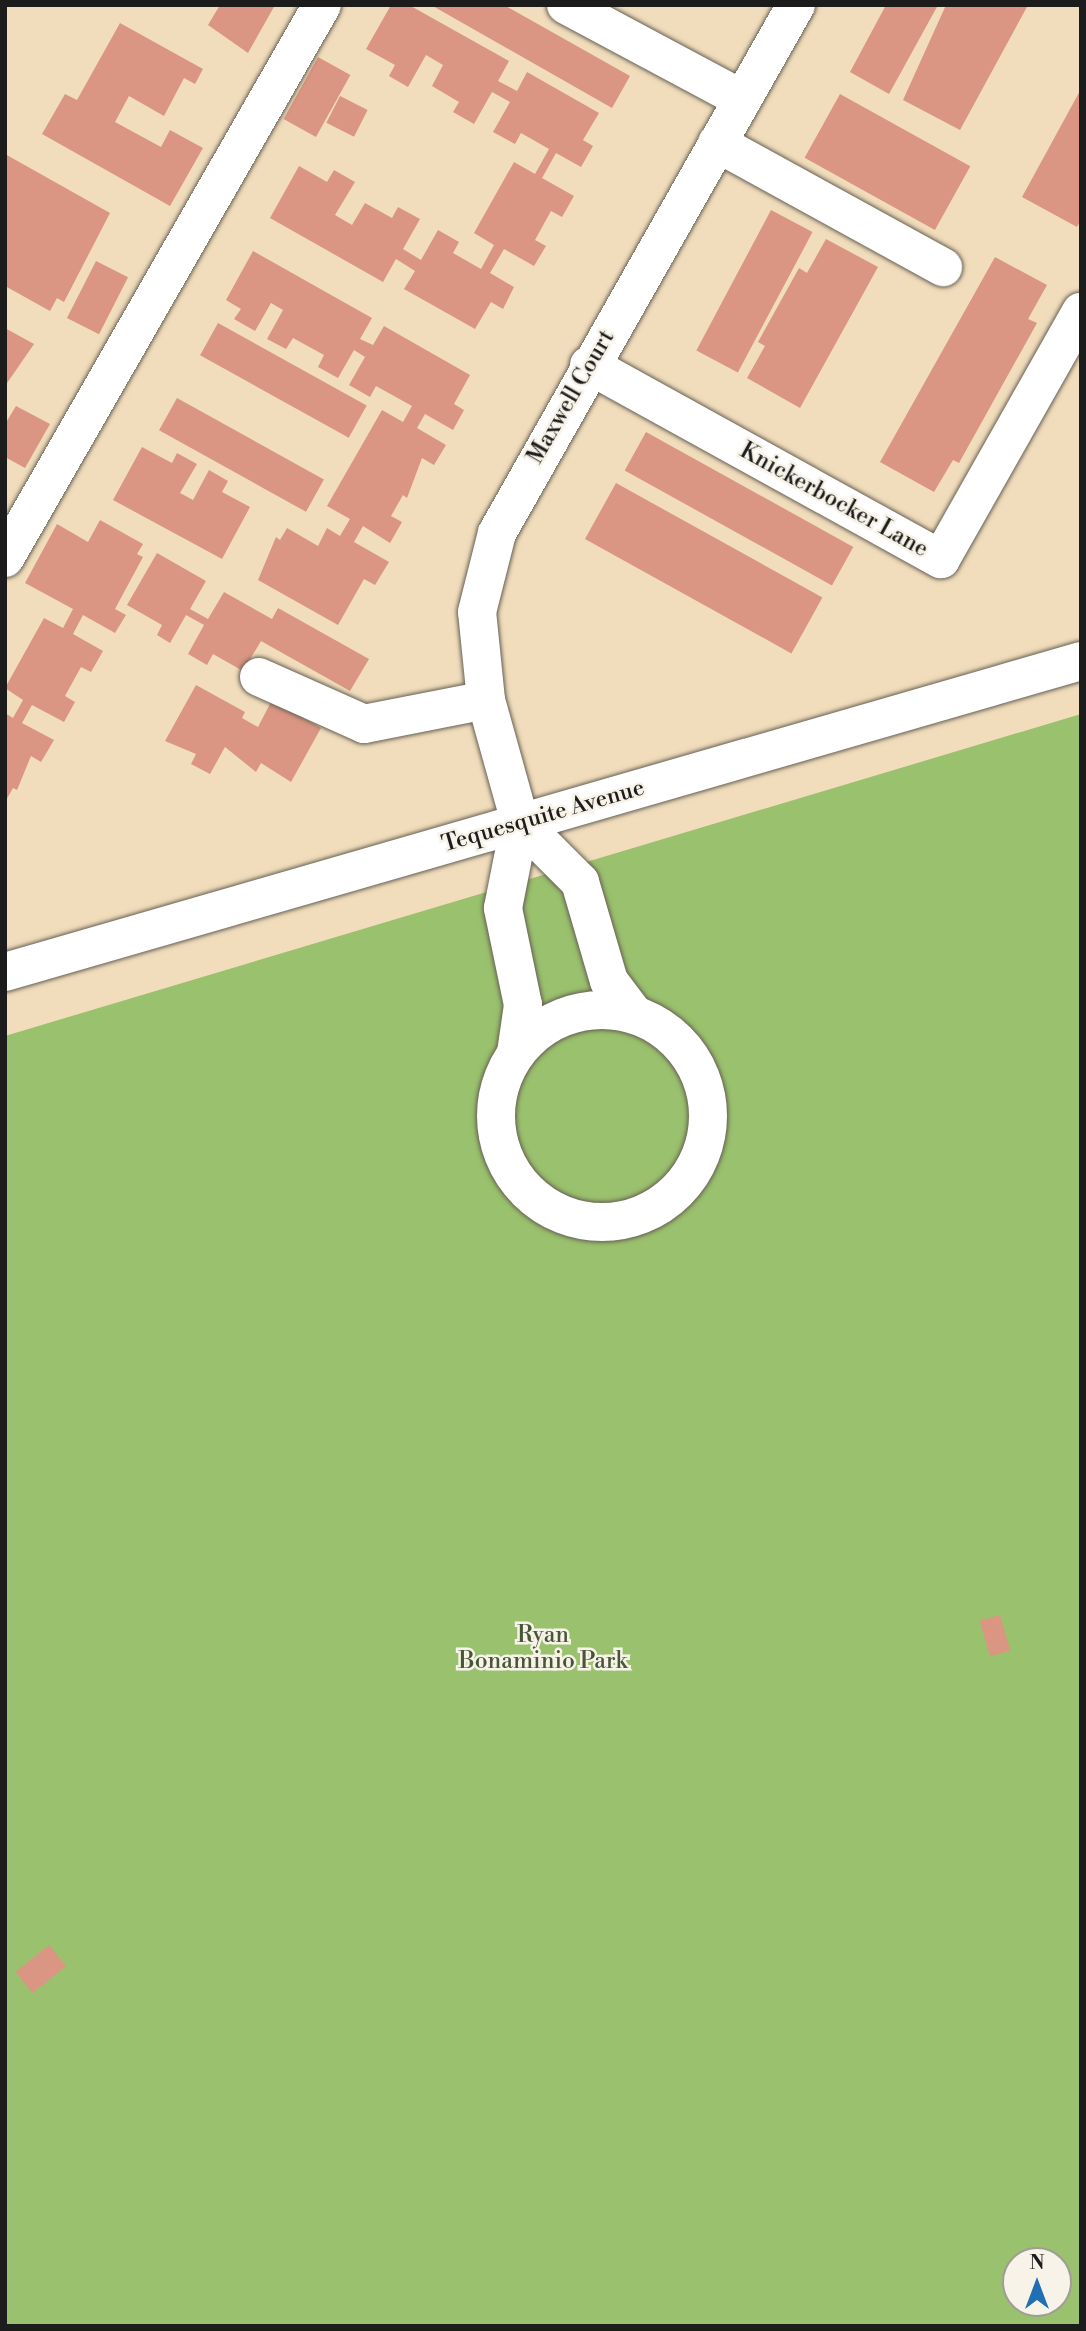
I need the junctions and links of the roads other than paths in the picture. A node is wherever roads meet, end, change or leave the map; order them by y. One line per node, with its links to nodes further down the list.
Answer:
1 (322, 5): 9 (street)
2 (566, 5): 4 (street)
3 (796, 5): 4 (street, Maxwell Court)
4 (742, 99): 5 (street, Maxwell Court)
5 (716, 143): 6 (street); 8 (street, Maxwell Court)
6 (943, 267)
7 (1081, 312): 8 (street, Knickerbocker Lane)
8 (589, 365): 12 (street, Maxwell Court)
9 (5, 558)
10 (1081, 662): 13 (street, Tequesquite Avenue)
11 (259, 677): 12 (street)
12 (486, 700): 13 (street, Maxwell Court)
13 (520, 822): 14 (street, Tequesquite Avenue); 15 (street); 16 (street)
14 (5, 972)
15 (634, 1014): 16 (street); 16 (street)
16 (516, 1053)

